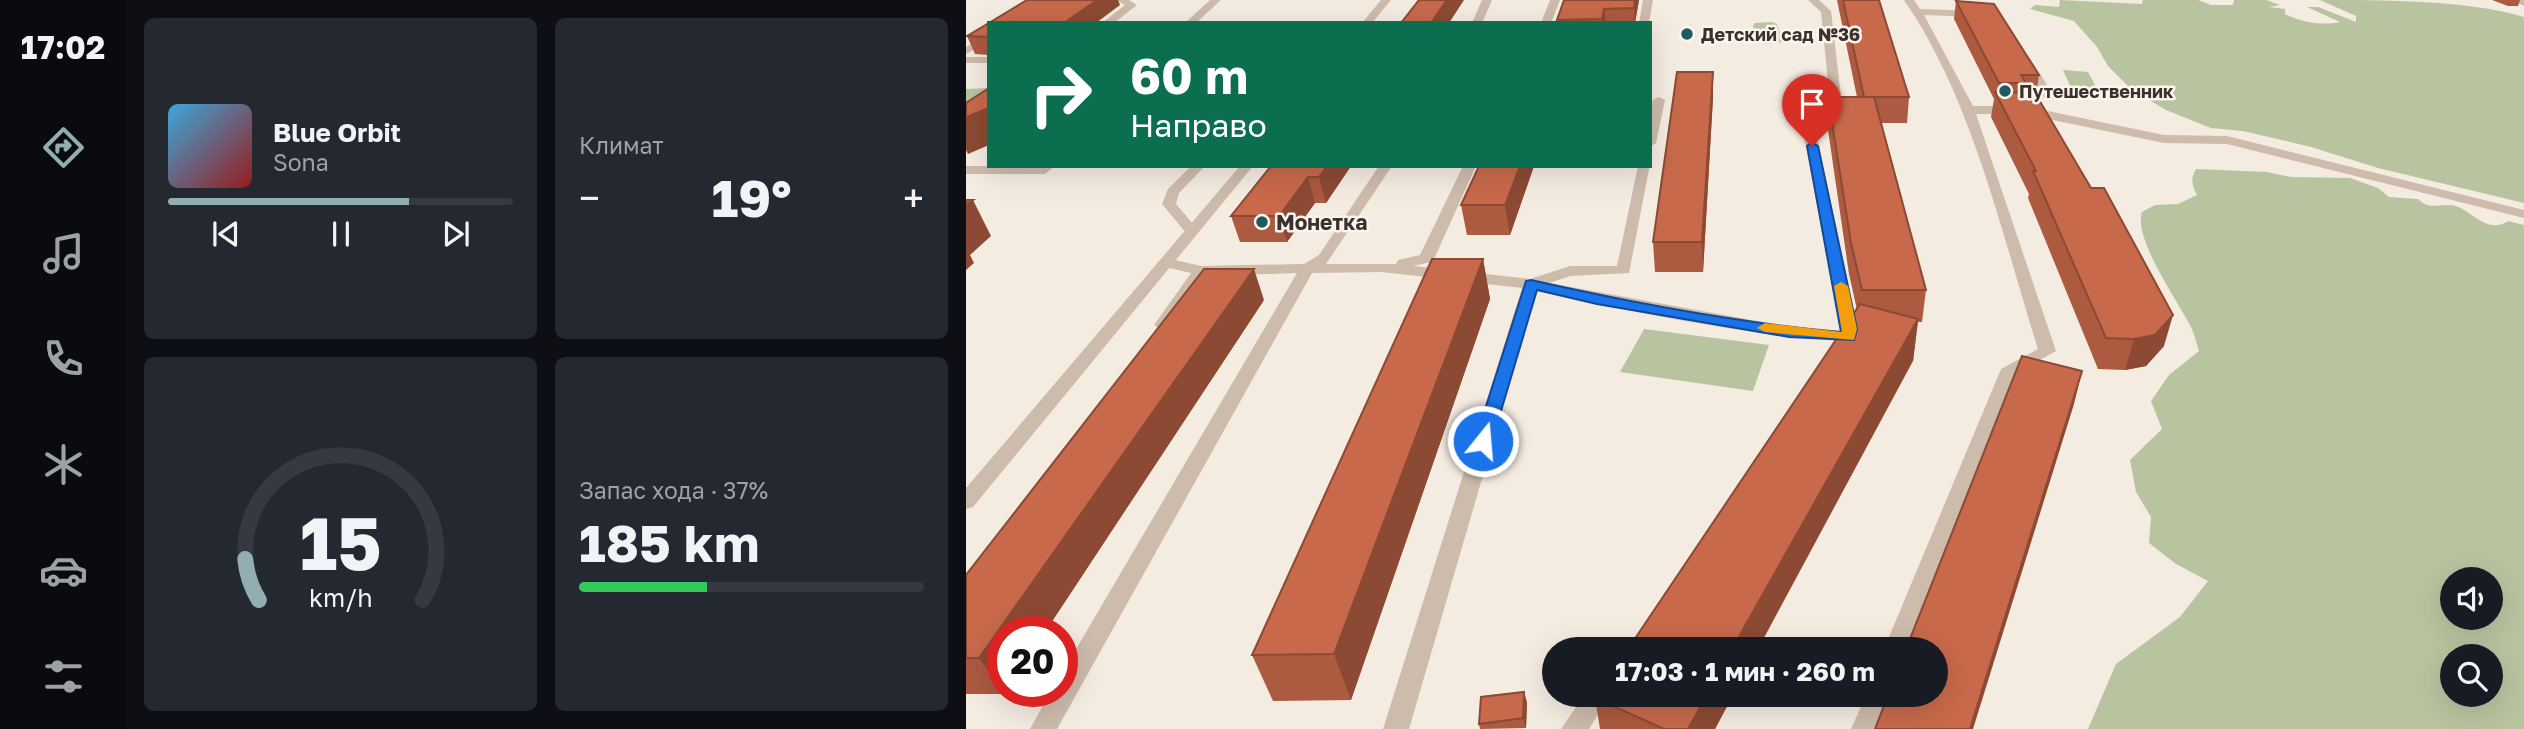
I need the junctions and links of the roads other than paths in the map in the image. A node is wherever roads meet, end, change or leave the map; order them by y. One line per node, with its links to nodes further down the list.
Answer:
1 (1121, 0): 12 (street)
2 (1216, 0): 13 (street)
3 (1386, 0): 14 (street)
4 (1487, 0): 15 (street)
5 (1555, 0): 16 (street)
6 (1648, 0): 17 (street)
7 (1814, 0): 46 (street)
8 (2518, 0): 9 (street)
9 (2524, 3)
10 (1914, 6): 11 (street); 27 (street)
11 (1985, 15)
12 (1110, 21)
13 (1192, 21)
14 (1369, 21)
15 (1478, 21)
16 (1547, 21)
17 (1644, 21)
18 (987, 38): 20 (street)
19 (2019, 50): 25 (street)
20 (966, 51)
21 (966, 60): 22 (street)
22 (987, 60)
23 (966, 68): 24 (street)
24 (987, 68)
25 (2049, 97)
26 (1659, 100): 30 (street)
27 (1969, 110): 38 (street); 49 (street)
28 (987, 117): 29 (street)
29 (966, 133)
30 (1652, 133)
31 (1047, 168): 37 (street)
32 (1197, 168): 39 (street)
33 (1245, 168): 39 (street)
34 (1385, 168): 42 (street)
35 (1470, 168): 41 (street)
36 (1645, 168): 44 (street)
37 (966, 170)
38 (2524, 214)
39 (1192, 232): 40 (street)
40 (1166, 263): 43 (street); 48 (street)
41 (1382, 267): 42 (street); 44 (street)
42 (1307, 269): 43 (street); 52 (street)
43 (1201, 271): 45 (street)
44 (1531, 284): 46 (street); 53 (street)
45 (1153, 337)
46 (1848, 337): 47 (street)
47 (1833, 360)
48 (966, 502)
49 (1901, 637)
50 (1590, 707): 54 (street)
51 (1873, 707): 55 (street)
52 (1043, 729)
53 (1396, 729)
54 (1574, 729)
55 (1864, 729)

